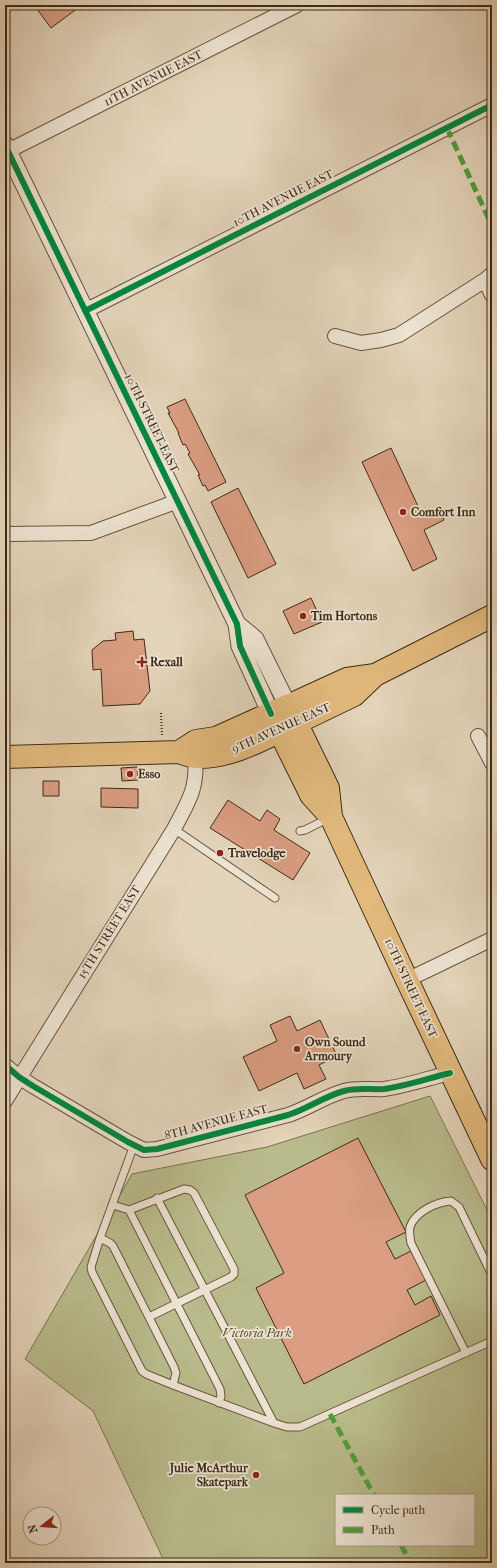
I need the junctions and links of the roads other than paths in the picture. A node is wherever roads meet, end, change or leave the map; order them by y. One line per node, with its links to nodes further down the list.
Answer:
1 (297, 5): 3 (street, 11TH AVENUE EAST)
2 (492, 105): 6 (street, 10TH AVENUE EAST)
3 (6, 148): 6 (street, 10TH STREET EAST)
4 (488, 277): 5 (street); 7 (street)
5 (492, 295)
6 (85, 311): 8 (street, 10TH STREET EAST)
7 (335, 336)
8 (178, 501): 9 (street); 11 (street, 10TH STREET EAST)
9 (5, 534)
10 (492, 616): 11 (main road, 9TH AVENUE EAST)
11 (283, 718): 13 (main road, 9TH AVENUE EAST); 16 (main road, 10TH STREET EAST)
12 (478, 736): 15 (street)
13 (179, 754): 14 (main road); 17 (street, 15TH STREET EAST)
14 (5, 757)
15 (492, 763)
16 (331, 817): 18 (lane); 21 (main road, 10TH STREET EAST)
17 (174, 829): 19 (lane); 24 (street, 15TH STREET EAST)
18 (300, 831)
19 (275, 898)
20 (492, 939): 21 (street)
21 (407, 980): 23 (main road, 10TH STREET EAST)
22 (5, 1065): 24 (street, 8TH AVENUE EAST)
23 (450, 1073): 26 (street, 8TH AVENUE EAST); 27 (main road, 10TH STREET EAST)
24 (19, 1077): 25 (street, 15TH STREET EAST); 26 (street, 8TH AVENUE EAST)
25 (5, 1101)
26 (134, 1145): 29 (lane)
27 (492, 1159)
28 (157, 1198): 30 (lane); 33 (lane); 33 (lane)
29 (113, 1205): 30 (lane); 31 (lane)
30 (129, 1210): 34 (lane)
31 (100, 1238): 35 (lane); 38 (lane)
32 (492, 1275): 37 (lane)
33 (204, 1290): 34 (lane); 40 (lane)
34 (177, 1304): 35 (lane); 39 (lane)
35 (149, 1317): 38 (lane)
36 (492, 1341): 37 (lane)
37 (466, 1353): 40 (lane)
38 (173, 1385): 39 (lane)
39 (219, 1403): 40 (lane)
40 (274, 1423)

